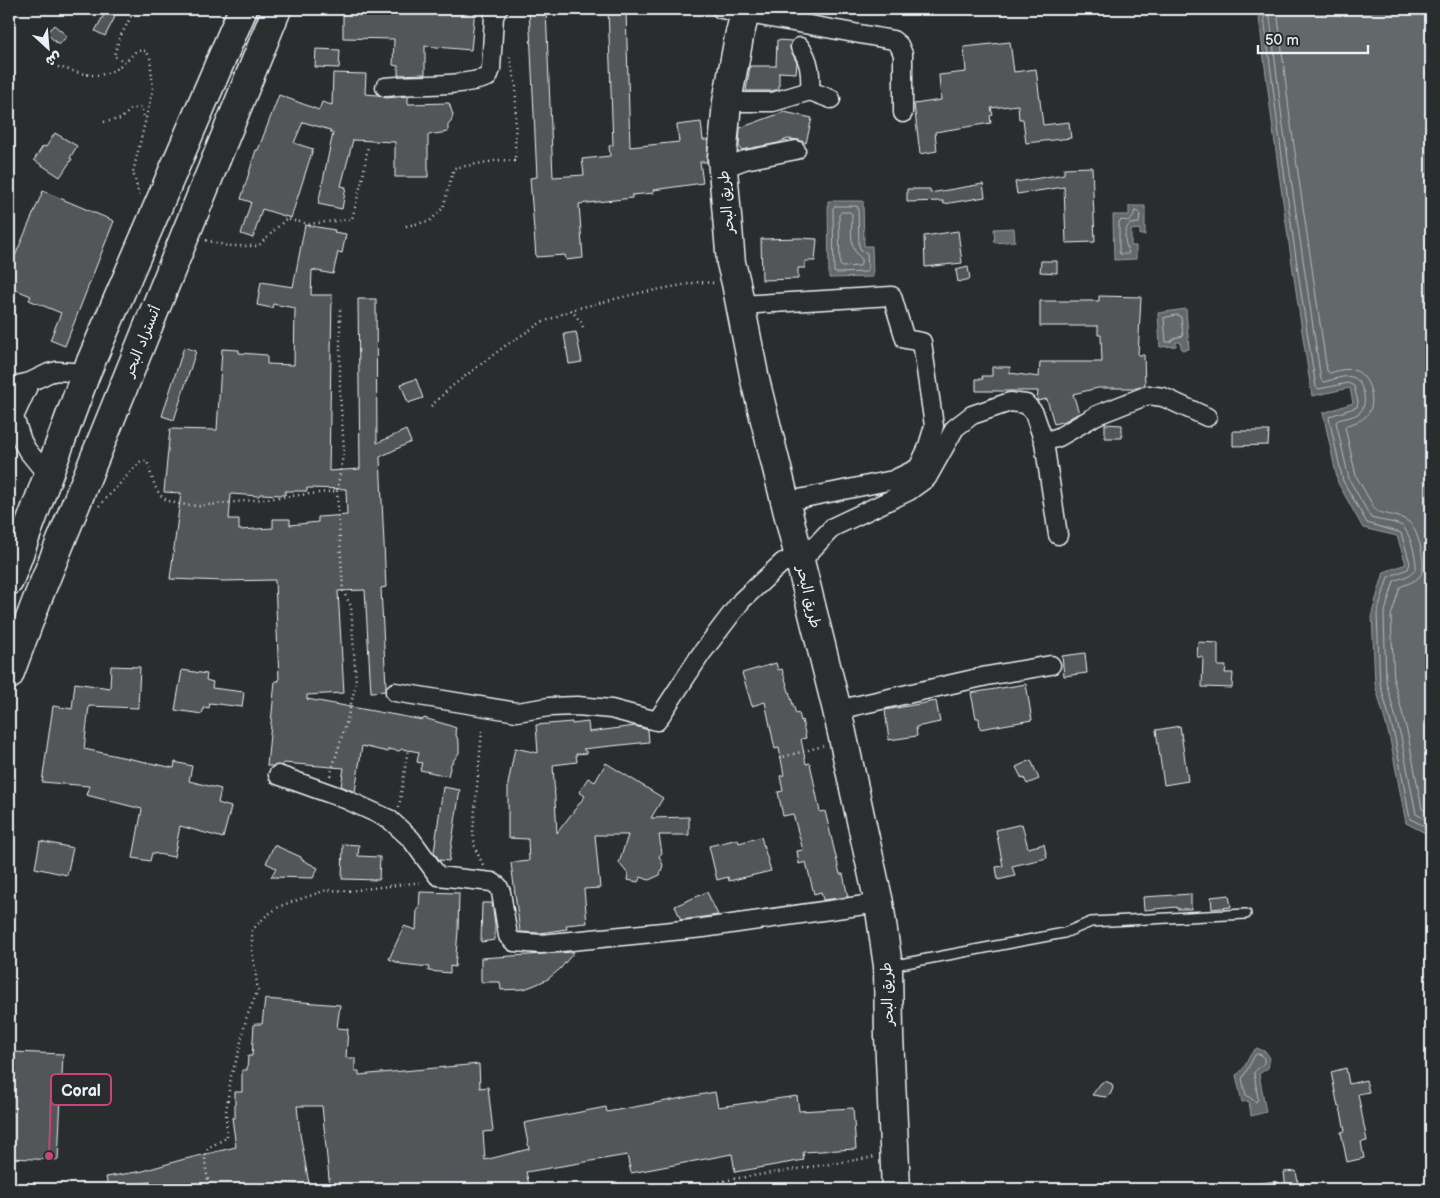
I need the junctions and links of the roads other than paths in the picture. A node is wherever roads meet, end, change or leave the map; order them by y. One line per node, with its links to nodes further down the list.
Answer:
1 (243, 9): 14 (highway)
2 (277, 9): 26 (highway, أتستراد البحر)
3 (498, 9): 6 (street)
4 (737, 11): 9 (highway, طريق البحر); 10 (street)
5 (800, 47): 7 (street)
6 (385, 87)
7 (810, 91): 8 (street); 9 (street)
8 (831, 99)
9 (727, 102): 12 (highway, طريق البحر)
10 (903, 113)
11 (796, 150): 12 (street)
12 (723, 168): 13 (highway, طريق البحر)
13 (738, 294): 21 (highway, طريق البحر); 21 (street)
14 (86, 373): 15 (street); 20 (highway)
15 (30, 382): 16 (street); 18 (street)
16 (9, 387)
17 (1207, 417): 19 (street)
18 (11, 420): 20 (street)
19 (1044, 442): 22 (street); 23 (street)
20 (48, 476): 24 (highway)
21 (784, 502): 23 (highway, طريق البحر)
22 (1058, 534)
23 (800, 562): 27 (street); 28 (highway, طريق البحر)
24 (9, 581)
25 (1051, 666): 28 (street)
26 (9, 675)
27 (395, 692)
28 (837, 710): 30 (highway, طريق البحر)
29 (278, 775): 30 (street)
30 (880, 902): 32 (highway, طريق البحر)
31 (1246, 914): 32 (lane)
32 (888, 966): 34 (highway, طريق البحر)
33 (1275, 1187): 35 (lane)
34 (896, 1189)
35 (1258, 1189)

